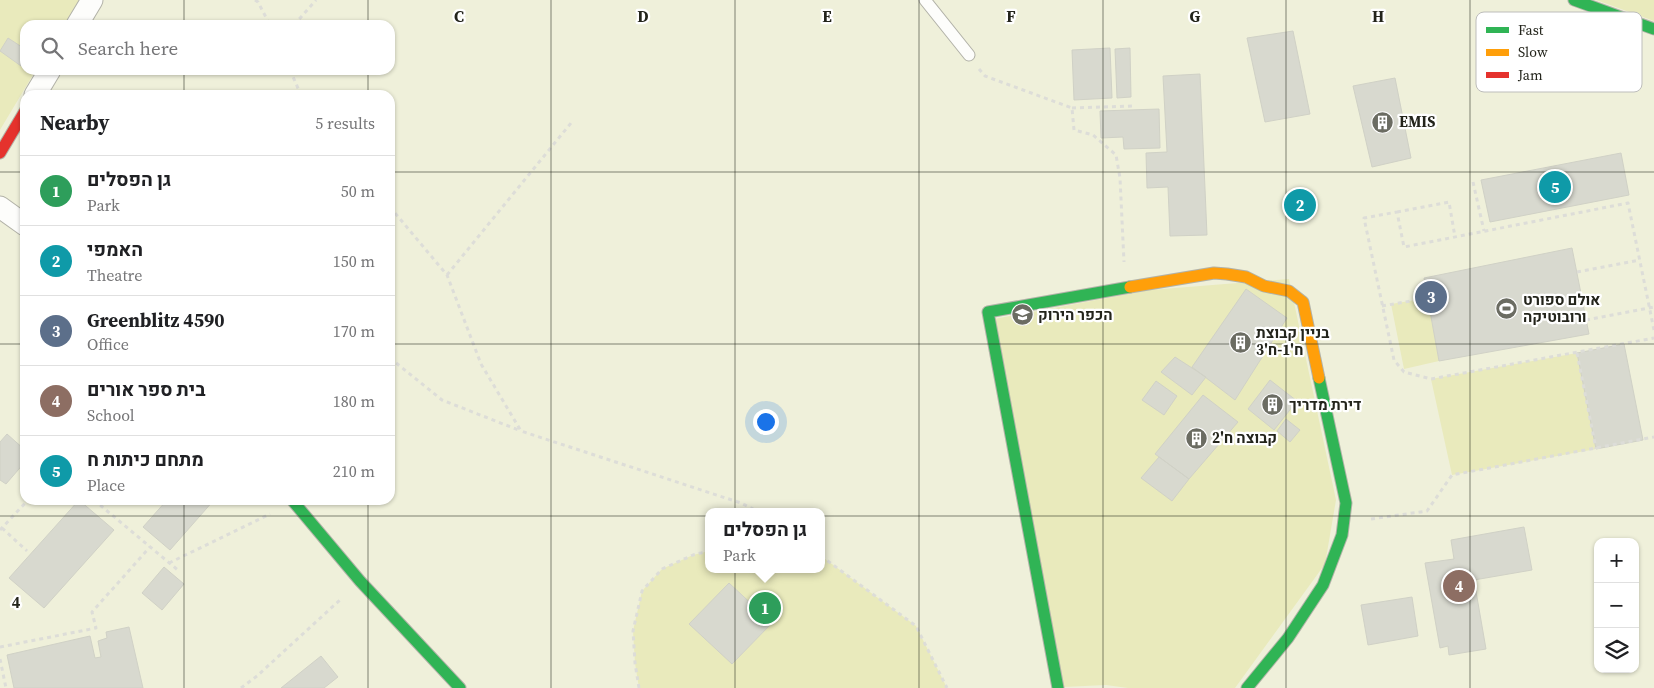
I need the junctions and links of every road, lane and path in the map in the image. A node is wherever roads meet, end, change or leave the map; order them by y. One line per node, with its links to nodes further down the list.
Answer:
1 (92, 0): 7 (street)
2 (255, 0): 8 (path)
3 (316, 0): 9 (path)
4 (925, 0): 12 (lane)
5 (1574, 0): 6 (street)
6 (1607, 12)
7 (80, 20)
8 (267, 20)
9 (298, 20)
10 (1642, 25): 11 (street)
11 (1654, 29)
12 (969, 55): 18 (path)
13 (47, 75): 15 (street)
14 (292, 75): 16 (path)
15 (38, 90)
16 (299, 90)
17 (1132, 106): 18 (path)
18 (1072, 108): 32 (path)
19 (20, 119): 21 (street)
20 (571, 123): 31 (path)
21 (0, 153)
22 (1473, 182): 27 (path)
23 (0, 207): 26 (street)
24 (1397, 212): 28 (path); 28 (path); 35 (path)
25 (395, 213): 31 (path)
26 (20, 221)
27 (1484, 231): 28 (path); 29 (path)
28 (1455, 237)
29 (1640, 260): 30 (path); 36 (path)
30 (1576, 272)
31 (447, 275): 42 (path)
32 (1125, 287): 50 (street); 66 (street)
33 (1428, 298): 35 (path)
34 (1654, 302): 36 (path)
35 (1382, 306): 40 (path)
36 (1652, 308): 37 (path); 38 (path)
37 (1586, 320)
38 (1654, 330)
39 (1654, 338): 40 (path)
40 (1577, 353): 44 (path)
41 (395, 362): 42 (path)
42 (521, 431): 49 (path)
43 (1654, 438): 44 (path)
44 (1596, 449): 50 (path)
45 (23, 505): 51 (path)
46 (100, 505): 52 (path)
47 (285, 505): 56 (path)
48 (296, 505): 58 (street)
49 (751, 508)
50 (1343, 523): 67 (street)
51 (1, 529): 53 (path)
52 (150, 547): 56 (path); 59 (path)
53 (27, 551)
54 (705, 551): 64 (path)
55 (825, 559): 65 (path)
56 (169, 563): 57 (path)
57 (178, 571)
58 (360, 582): 62 (path); 63 (street)
59 (0, 647)
60 (0, 659): 61 (path)
61 (6, 688)
62 (241, 688)
63 (460, 688)
64 (638, 688)
65 (948, 688)
66 (1058, 688)
67 (1247, 688)

